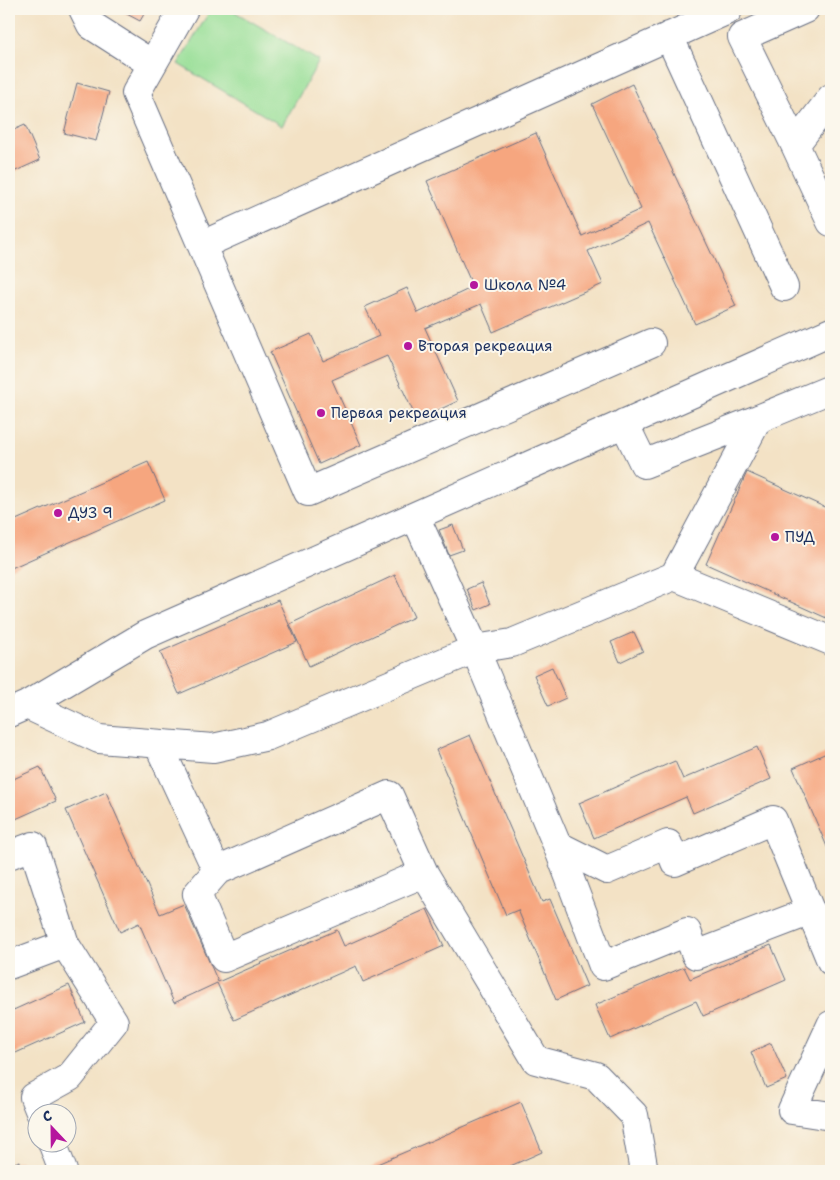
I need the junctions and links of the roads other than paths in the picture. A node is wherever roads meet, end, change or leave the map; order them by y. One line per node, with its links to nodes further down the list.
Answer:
1 (83, 9): 7 (street)
2 (184, 9): 7 (street)
3 (728, 9): 5 (street); 6 (street)
4 (805, 9): 6 (street)
5 (669, 36): 11 (street); 12 (street)
6 (742, 37): 9 (street)
7 (152, 64): 11 (street)
8 (831, 98): 9 (street)
9 (795, 145): 10 (street)
10 (831, 222)
11 (202, 245): 14 (street)
12 (784, 287)
13 (831, 332): 17 (street)
14 (651, 343)
15 (831, 389): 16 (street)
16 (758, 419): 17 (street); 19 (street)
17 (624, 424): 18 (street)
18 (415, 516): 21 (street); 22 (street)
19 (674, 576): 20 (street); 21 (street)
20 (831, 641)
21 (475, 649): 23 (street); 24 (street)
22 (18, 709): 23 (street)
23 (158, 744): 26 (street)
24 (558, 845): 28 (street); 28 (street)
25 (9, 855): 29 (street)
26 (217, 872): 27 (street); 27 (street)
27 (424, 873): 37 (street)
28 (811, 910): 30 (street)
29 (65, 944): 31 (street); 33 (street)
30 (831, 961)
31 (9, 965)
32 (831, 1025): 34 (street)
33 (36, 1102)
34 (831, 1116)
35 (56, 1152): 36 (street)
36 (64, 1171)
37 (644, 1171)

